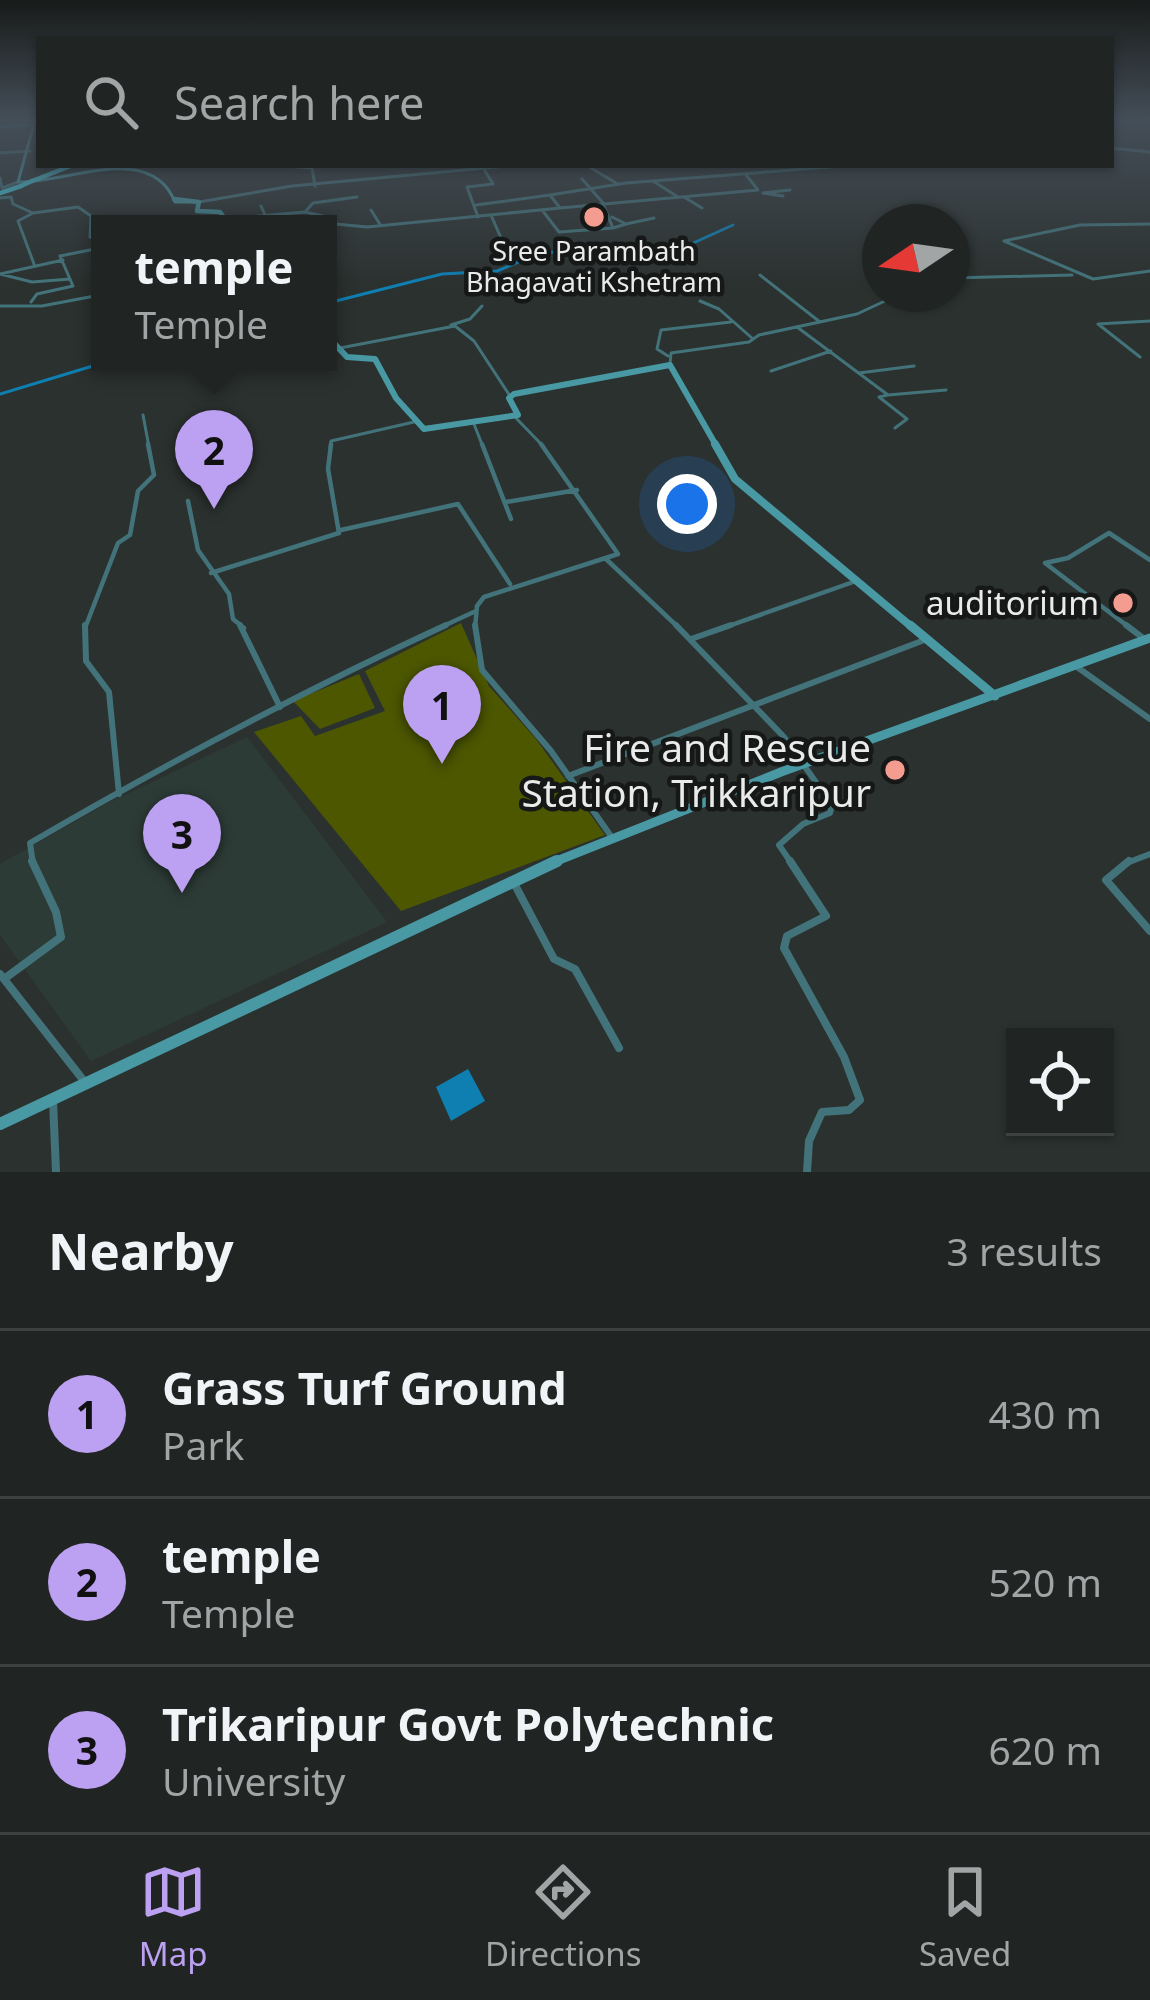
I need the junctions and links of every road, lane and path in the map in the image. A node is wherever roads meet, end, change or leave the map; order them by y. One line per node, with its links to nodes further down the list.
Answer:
1 (26, 175): 15 (street)
2 (47, 175): 15 (highway)
3 (78, 175): 15 (street)
4 (154, 175): 27 (street)
5 (313, 175): 18 (street)
6 (443, 175): 18 (street)
7 (487, 175): 29 (street)
8 (602, 175): 16 (street)
9 (746, 175): 10 (street); 12 (street); 21 (street)
10 (749, 175)
11 (0, 178): 15 (street)
12 (676, 178): 14 (street); 17 (street)
13 (582, 179): 19 (street)
14 (652, 180): 16 (street); 26 (street)
15 (24, 183): 22 (highway)
16 (620, 185): 19 (street)
17 (688, 185)
18 (315, 186): 27 (street)
19 (594, 190): 23 (street); 28 (street)
20 (790, 190): 21 (street)
21 (761, 192): 24 (street); 26 (street)
22 (0, 194): 35 (street)
23 (550, 195): 29 (street); 31 (street)
24 (782, 196)
25 (357, 197): 36 (street)
26 (681, 197): 28 (street); 32 (street)
27 (199, 202): 37 (street)
28 (603, 204): 31 (street); 44 (street)
29 (476, 205): 43 (street)
30 (261, 206): 38 (street)
31 (560, 208): 33 (street)
32 (702, 208)
33 (542, 210): 41 (street); 50 (street)
34 (371, 211): 49 (street)
35 (33, 212): 42 (street); 54 (street)
36 (305, 212): 39 (street); 40 (street)
37 (222, 215)
38 (262, 215)
39 (287, 215)
40 (312, 215)
41 (491, 215): 43 (street); 51 (street)
42 (91, 217)
43 (478, 217): 49 (street)
44 (611, 217): 46 (street); 50 (street)
45 (654, 218): 46 (street)
46 (626, 224): 50 (street)
47 (1150, 224): 57 (street)
48 (337, 225): 49 (street)
49 (381, 226)
50 (613, 228)
51 (501, 238)
52 (91, 250): 53 (street)
53 (63, 260): 54 (street); 60 (street)
54 (34, 264): 58 (street)
55 (1150, 271): 57 (street)
56 (760, 274): 69 (street)
57 (1078, 274): 59 (street)
58 (1, 276): 60 (street)
59 (970, 277)
60 (70, 279): 63 (street)
61 (91, 297): 63 (street)
62 (700, 301): 68 (street)
63 (31, 302): 64 (street)
64 (0, 306)
65 (482, 306): 70 (street)
66 (862, 311): 69 (street)
67 (1150, 321): 76 (street)
68 (731, 322): 72 (street); 77 (street)
69 (820, 322): 71 (street)
70 (451, 325): 74 (street); 83 (street)
71 (797, 327): 72 (street); 75 (street)
72 (753, 339): 77 (street)
73 (337, 345): 74 (street)
74 (340, 348): 86 (street)
75 (831, 351): 79 (street); 80 (street)
76 (1140, 357)
77 (669, 360): 83 (street); 97 (street)
78 (914, 366): 80 (street)
79 (771, 371)
80 (859, 373): 82 (street)
81 (946, 390): 82 (street)
82 (888, 395): 88 (street)
83 (510, 396): 85 (street)
84 (143, 415): 110 (street)
85 (514, 416): 87 (street); 89 (street)
86 (414, 422): 87 (street); 93 (street)
87 (474, 424): 91 (street)
88 (895, 428)
89 (578, 489): 91 (street); 94 (street)
90 (188, 501): 96 (street)
91 (506, 502): 92 (street)
92 (511, 519)
93 (340, 530): 96 (street); 98 (street)
94 (606, 559): 98 (street); 100 (street)
95 (1150, 560): 101 (street)
96 (211, 573): 105 (street)
97 (856, 581): 100 (street); 102 (street)
98 (511, 585): 99 (street)
99 (476, 610): 105 (street); 109 (street)
100 (691, 639): 106 (street)
101 (1148, 639): 103 (street)
102 (927, 640): 104 (street); 106 (street)
103 (1077, 667): 104 (street); 107 (street)
104 (995, 696): 108 (street)
105 (280, 707): 110 (street)
106 (754, 707): 108 (street); 109 (street)
107 (1150, 719)
108 (806, 764): 111 (street); 121 (street)
109 (568, 776): 111 (street)
110 (119, 794): 115 (street)
111 (613, 839): 113 (street)
112 (1150, 854): 114 (street)
113 (512, 880): 116 (street); 117 (street)
114 (1150, 932)
115 (2, 977): 117 (street)
116 (619, 1048)
117 (84, 1081): 118 (street)
118 (52, 1096): 119 (street); 120 (street)
119 (0, 1124)
120 (56, 1172)
121 (807, 1172)

